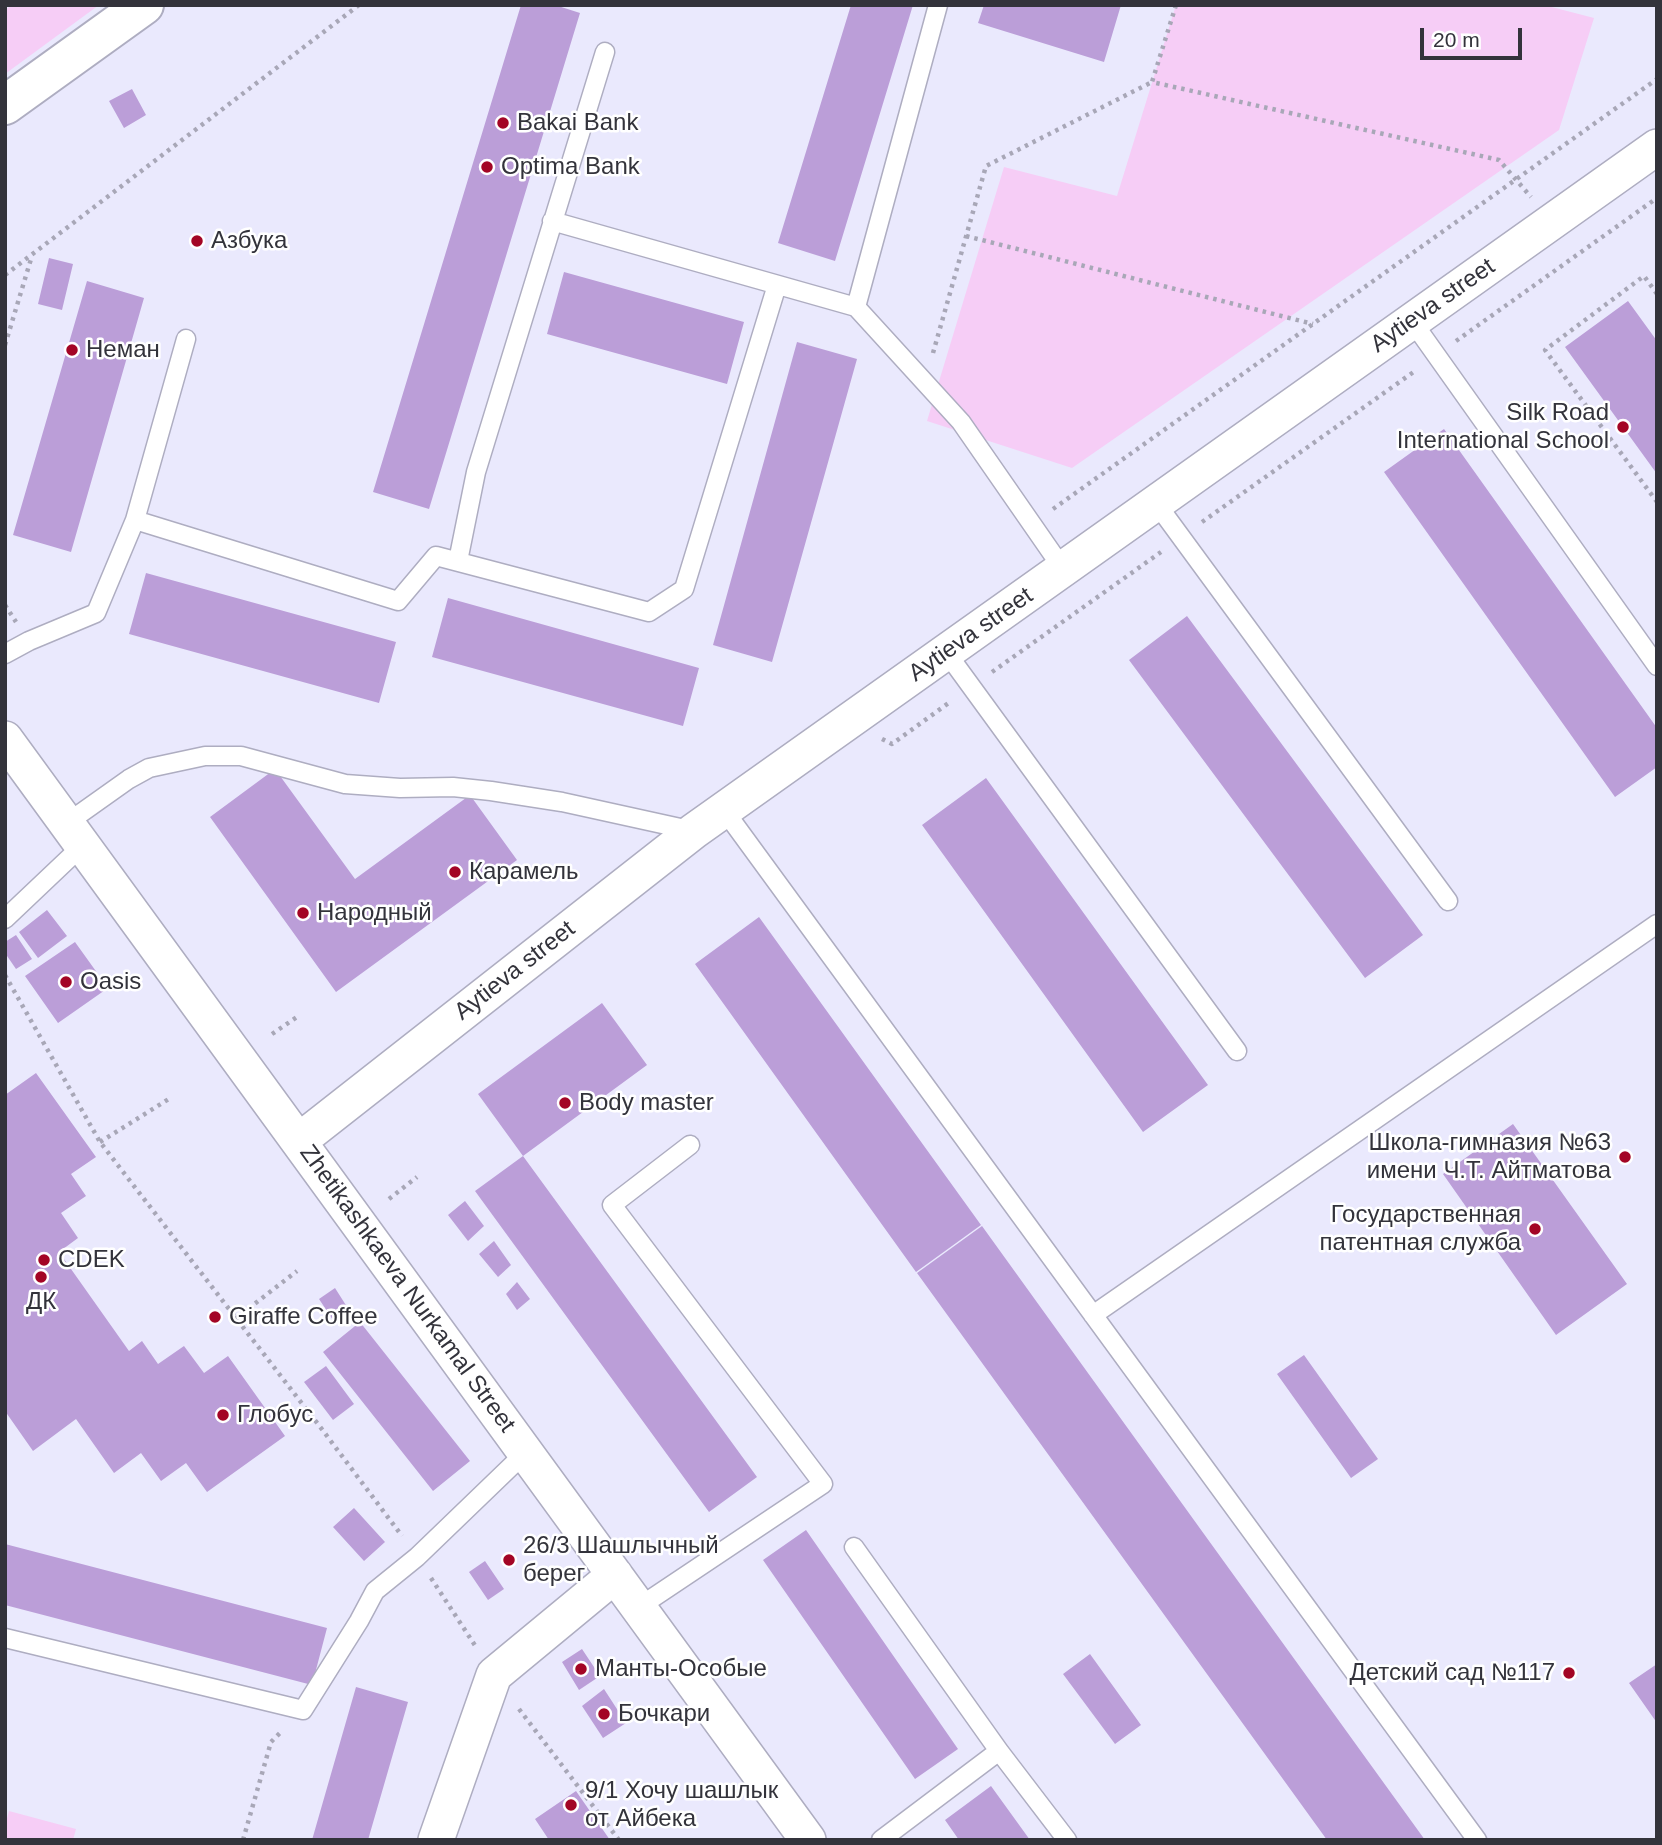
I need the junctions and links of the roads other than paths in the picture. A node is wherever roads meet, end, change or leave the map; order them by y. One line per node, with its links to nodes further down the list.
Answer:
1 (144, 5): 4 (main road)
2 (938, 5): 8 (lane)
3 (605, 52): 6 (lane)
4 (5, 104)
5 (1657, 147): 9 (street, Aytieva street)
6 (552, 221): 7 (lane); 13 (lane)
7 (777, 285): 8 (lane); 13 (lane)
8 (856, 307): 14 (lane)
9 (1412, 321): 11 (street, Aytieva street); 17 (lane)
10 (186, 339): 12 (lane)
11 (1156, 503): 14 (street, Aytieva street); 22 (lane)
12 (135, 520): 13 (lane); 16 (lane)
13 (458, 561)
14 (1063, 569): 15 (street, Aytieva street)
15 (946, 652): 19 (street, Aytieva street); 25 (lane)
16 (5, 654)
17 (1657, 666)
18 (5, 739): 21 (street, Zhetikashkaeva Nurkamal Street)
19 (724, 810): 20 (street, Aytieva street); 28 (lane)
20 (694, 831): 21 (lane); 26 (street, Aytieva street)
21 (75, 834): 23 (lane); 26 (street, Zhetikashkaeva Nurkamal Street)
22 (1448, 901)
23 (5, 919)
24 (1657, 924): 28 (lane)
25 (1237, 1051)
26 (299, 1141): 29 (street, Zhetikashkaeva Nurkamal Street)
27 (690, 1145): 32 (lane)
28 (1093, 1315): 39 (lane)
29 (526, 1452): 31 (street, Zhetikashkaeva Nurkamal Street); 33 (lane)
30 (854, 1547): 34 (lane)
31 (615, 1575): 32 (street, Zhetikashkaeva Nurkamal Street); 35 (street)
32 (639, 1607): 36 (street, Zhetikashkaeva Nurkamal Street)
33 (5, 1639)
34 (999, 1751): 37 (lane); 38 (lane)
35 (436, 1840)
36 (808, 1840)
37 (881, 1840)
38 (1067, 1840)
39 (1477, 1840)

